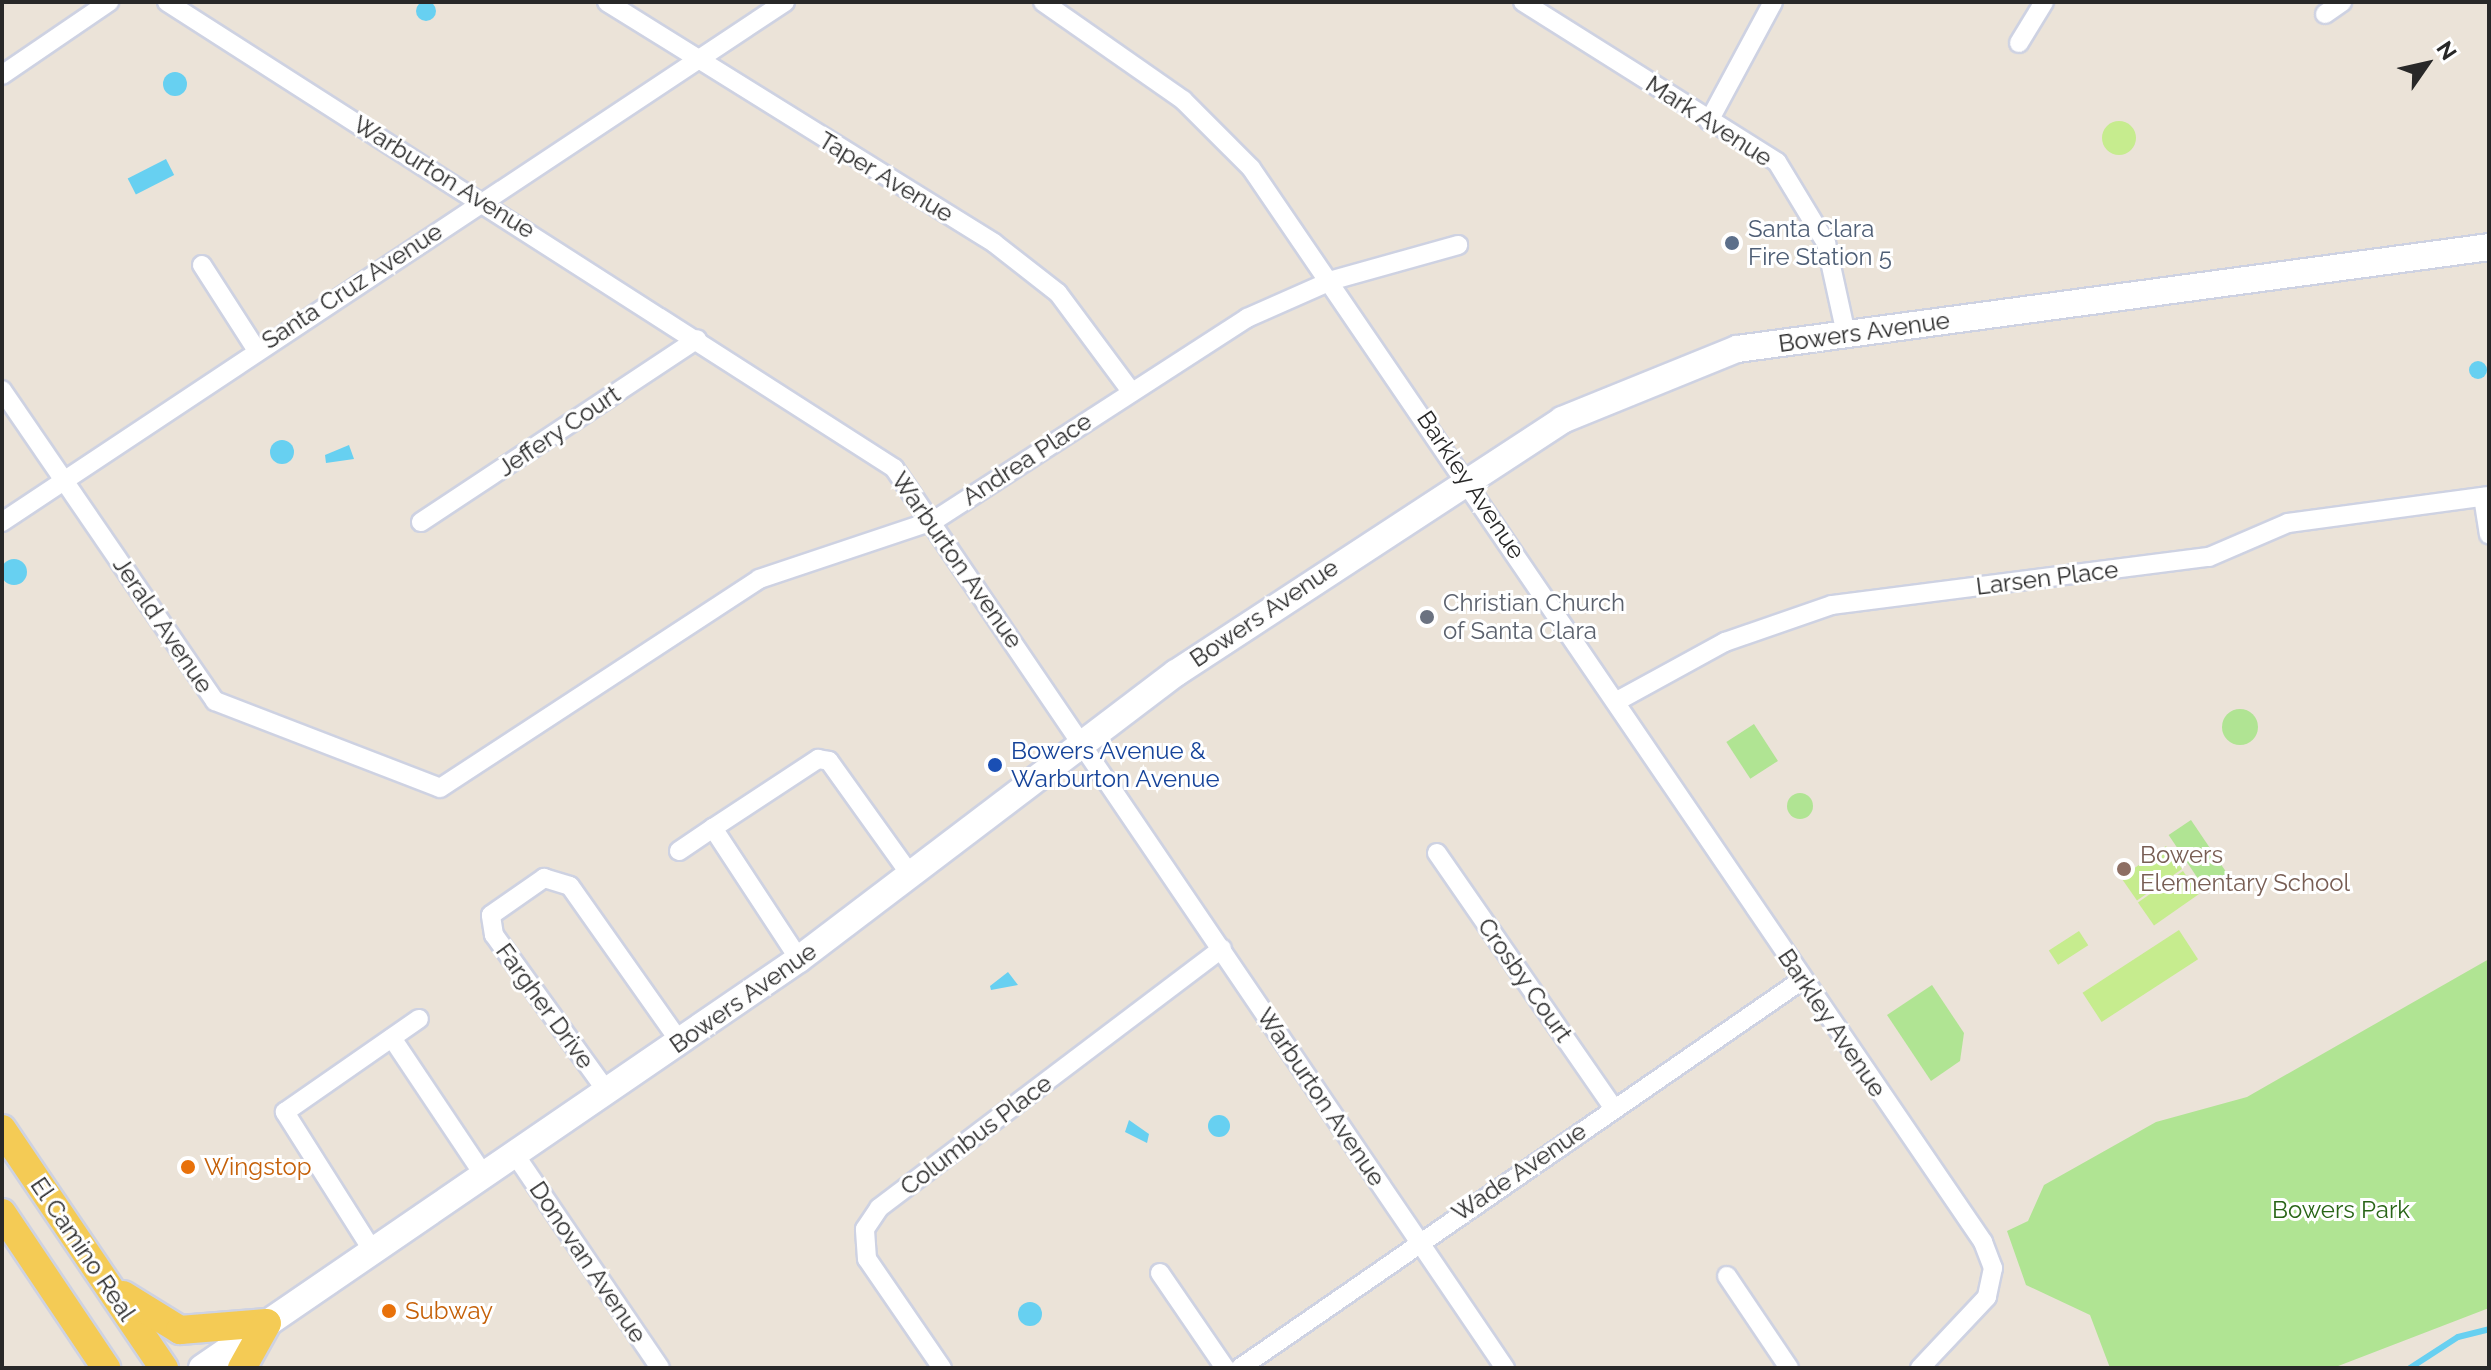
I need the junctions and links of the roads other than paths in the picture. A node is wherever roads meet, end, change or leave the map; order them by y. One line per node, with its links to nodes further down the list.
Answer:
1 (109, 2): 13 (street)
2 (167, 2): 15 (street, Warburton Avenue)
3 (607, 2): 12 (street, Taper Avenue)
4 (785, 2): 12 (street, Santa Cruz Avenue)
5 (1043, 2): 19 (street, Barkley Avenue)
6 (1523, 2): 14 (street, Mark Avenue)
7 (1773, 2): 14 (street)
8 (2044, 2): 11 (street)
9 (2342, 2): 10 (street)
10 (2325, 14)
11 (2019, 43)
12 (698, 60): 15 (street, Santa Cruz Avenue); 24 (street, Taper Avenue)
13 (2, 75)
14 (1709, 121): 20 (street, Mark Avenue)
15 (484, 200): 21 (street, Warburton Avenue); 22 (street, Santa Cruz Avenue)
16 (1458, 245): 19 (street, Andrea Place)
17 (2489, 247): 20 (main road, Bowers Avenue)
18 (202, 265): 22 (street)
19 (1333, 280): 24 (street, Andrea Place); 25 (street, Barkley Avenue)
20 (1846, 334): 25 (main road, Bowers Avenue)
21 (697, 339): 28 (street, Warburton Avenue); 30 (street, Jeffery Court)
22 (256, 349): 26 (street, Santa Cruz Avenue)
23 (2, 390): 26 (street, Jerald Avenue)
24 (1130, 390): 28 (street, Andrea Place)
25 (1465, 478): 32 (street, Barkley Avenue); 33 (main road, Bowers Avenue)
26 (64, 481): 29 (street, Santa Cruz Avenue); 34 (street, Jerald Avenue)
27 (2486, 497): 31 (street); 32 (street, Larsen Place)
28 (935, 520): 33 (street, Warburton Avenue); 34 (street, Andrea Place)
29 (2, 522)
30 (421, 522)
31 (2489, 535)
32 (1619, 700): 41 (street, Barkley Avenue)
33 (1084, 746): 38 (main road, Bowers Avenue); 39 (street, Warburton Avenue)
34 (440, 788)
35 (713, 828): 36 (street); 38 (street); 40 (street)
36 (679, 851)
37 (1437, 853): 46 (street, Crosby Court)
38 (910, 874): 40 (main road, Bowers Avenue)
39 (1222, 949): 51 (street, Warburton Avenue); 64 (street, Columbus Place)
40 (799, 959): 44 (main road, Bowers Avenue)
41 (1802, 980): 46 (street, Wade Avenue); 69 (street, Barkley Avenue)
42 (419, 1019): 43 (street)
43 (392, 1038): 49 (street); 52 (street)
44 (680, 1042): 45 (main road, Bowers Avenue); 45 (street, Fargher Drive)
45 (608, 1093): 48 (main road, Bowers Avenue)
46 (1613, 1107): 51 (street, Wade Avenue)
47 (2, 1129): 55 (main road, El Camino Real)
48 (516, 1156): 49 (main road, Bowers Avenue); 63 (street, Donovan Avenue)
49 (485, 1177): 52 (main road, Bowers Avenue)
50 (2, 1213): 56 (main road, El Camino Real)
51 (1418, 1242): 66 (street, Wade Avenue); 67 (street, Warburton Avenue)
52 (374, 1253): 57 (main road, Bowers Avenue)
53 (1160, 1273): 65 (street)
54 (1727, 1276): 68 (street)
55 (106, 1283): 57 (main road); 60 (main road, El Camino Real)
56 (68, 1310): 58 (main road); 59 (main road, El Camino Real)
57 (267, 1323): 61 (main road, Bowers Avenue); 62 (main road)
58 (80, 1368)
59 (106, 1368)
60 (164, 1368)
61 (202, 1368)
62 (242, 1368)
63 (660, 1368)
64 (942, 1368)
65 (1225, 1368)
66 (1240, 1368)
67 (1505, 1368)
68 (1789, 1368)
69 (1920, 1368)

